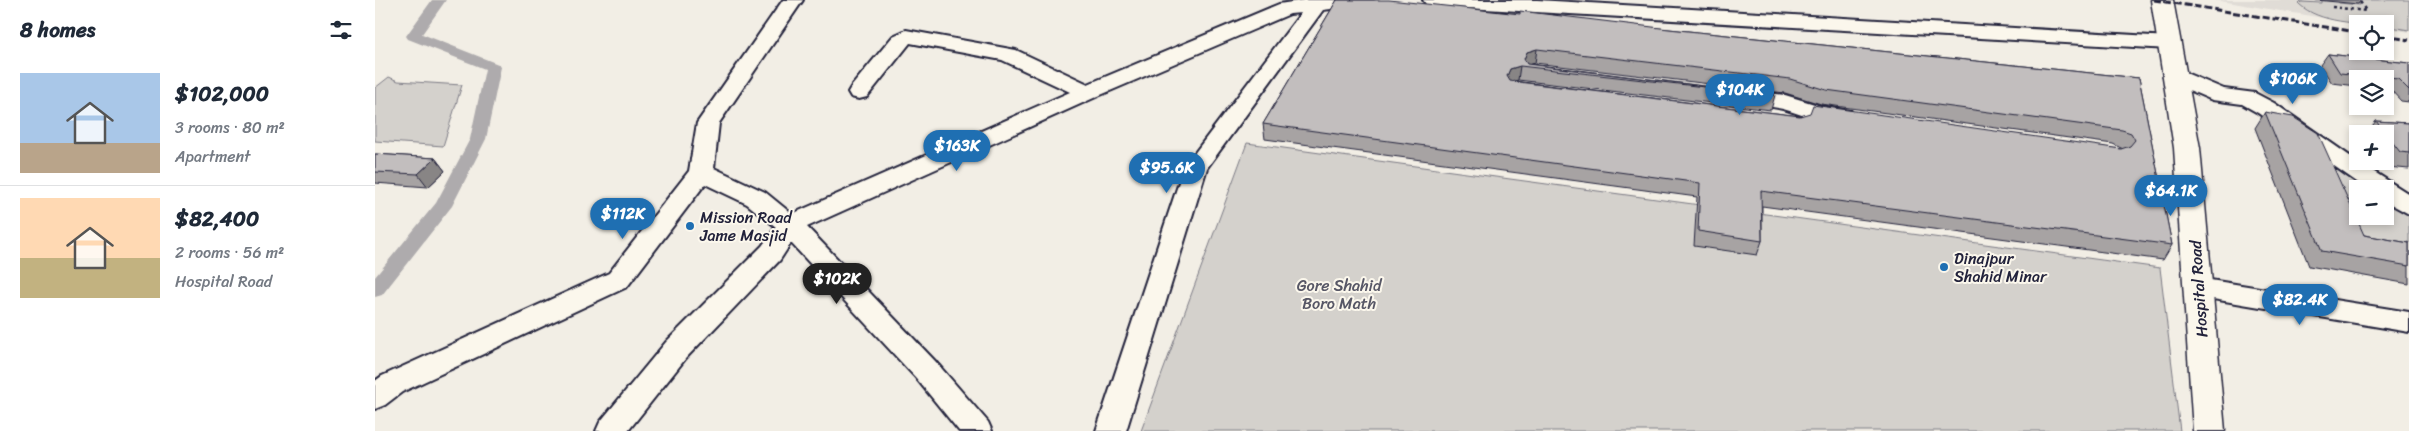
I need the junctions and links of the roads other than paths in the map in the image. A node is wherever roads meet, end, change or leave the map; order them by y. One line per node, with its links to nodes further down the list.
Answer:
1 (793, 0): 14 (street)
2 (1363, 0): 5 (street)
3 (1433, 0): 6 (street)
4 (2162, 0): 6 (main road, Hospital Road)
5 (1326, 3): 9 (street); 24 (street)
6 (2169, 43): 7 (main road, Hospital Road)
7 (2174, 75): 15 (street); 19 (main road, Hospital Road)
8 (859, 92): 9 (street)
9 (1087, 92): 18 (street)
10 (1717, 94): 11 (street)
11 (1818, 113): 12 (street); 13 (street)
12 (1731, 114)
13 (1868, 120)
14 (701, 172): 18 (street); 21 (street)
15 (2371, 180)
16 (2394, 195): 17 (street)
17 (2409, 205)
18 (790, 225): 22 (street); 23 (street)
19 (2198, 288): 20 (street); 25 (main road, Hospital Road)
20 (2409, 322)
21 (375, 397)
22 (611, 431)
23 (977, 431)
24 (1111, 431)
25 (2209, 431)

